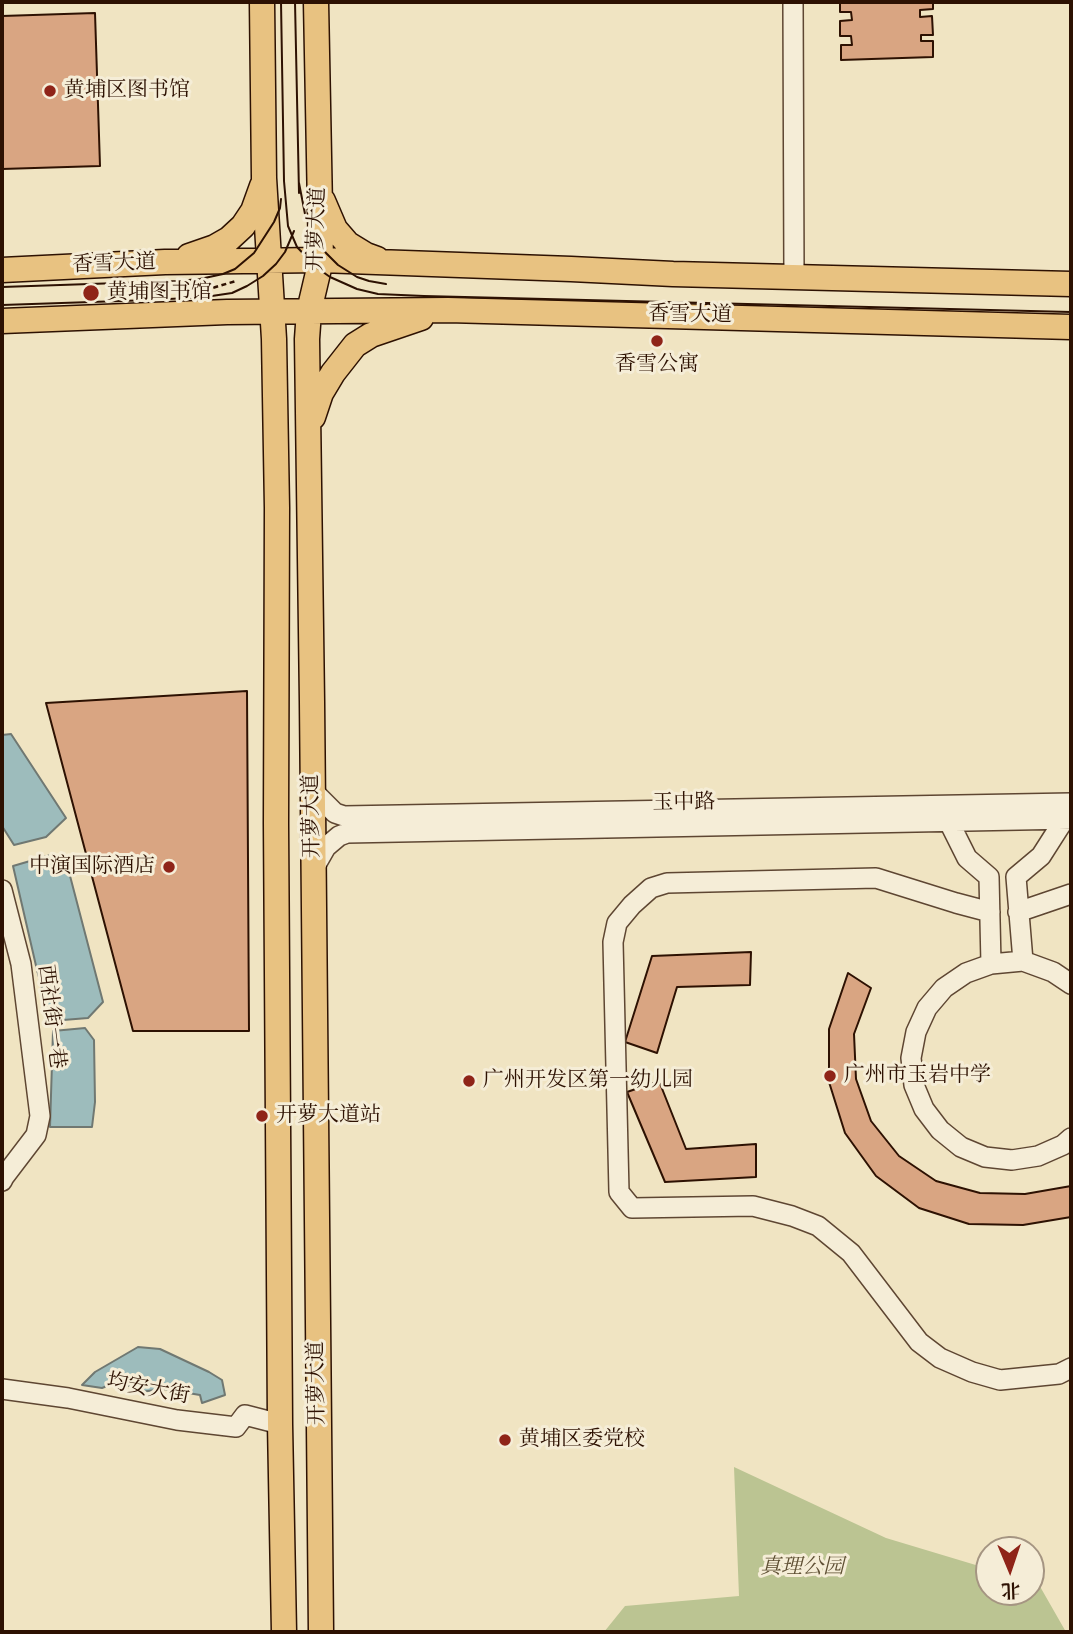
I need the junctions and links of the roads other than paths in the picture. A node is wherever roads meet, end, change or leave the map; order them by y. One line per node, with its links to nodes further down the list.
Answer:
1 (262, 2): 4 (main road, 开萝大道)
2 (316, 2): 5 (main road, 开萝大道)
3 (793, 2): 11 (street)
4 (264, 178): 6 (main road, 开萝大道); 8 (main road)
5 (320, 192): 7 (main road, 开萝大道); 9 (main road)
6 (269, 260): 7 (main road, 香雪大道); 8 (main road, 香雪大道); 15 (main road, 开萝大道)
7 (321, 260): 9 (main road, 香雪大道); 14 (main road, 开萝大道)
8 (165, 262): 10 (main road, 香雪大道)
9 (387, 263): 11 (main road, 香雪大道)
10 (2, 270)
11 (794, 277): 12 (main road, 香雪大道)
12 (1071, 284)
13 (448, 310): 14 (main road, 香雪大道); 17 (main road, 香雪大道); 18 (main road)
14 (309, 311): 15 (main road, 香雪大道); 18 (main road, 开萝大道)
15 (272, 312): 16 (main road); 19 (main road, 开萝大道)
16 (2, 321)
17 (1071, 327)
18 (307, 434): 20 (main road, 开萝大道)
19 (276, 489): 20 (main road); 36 (main road, 开萝大道)
20 (309, 491): 21 (main road, 开萝大道)
21 (313, 791): 22 (street, 玉中路); 24 (main road, 开萝大道)
22 (1069, 814): 23 (street, 玉中路); 28 (street)
23 (949, 822): 24 (street, 玉中路); 27 (street)
24 (314, 868): 38 (main road, 开萝大道)
25 (2, 890): 33 (street, 西社街一巷)
26 (1071, 894): 28 (street)
27 (990, 912): 30 (street); 34 (street)
28 (1018, 912): 29 (street)
29 (1023, 961): 30 (street); 31 (street)
30 (991, 964): 32 (street)
31 (1071, 984)
32 (1071, 1138)
33 (2, 1181)
34 (1071, 1368)
35 (2, 1389): 36 (street, 均安大街)
36 (280, 1424): 37 (main road, 开萝大道)
37 (284, 1632)
38 (321, 1632)

